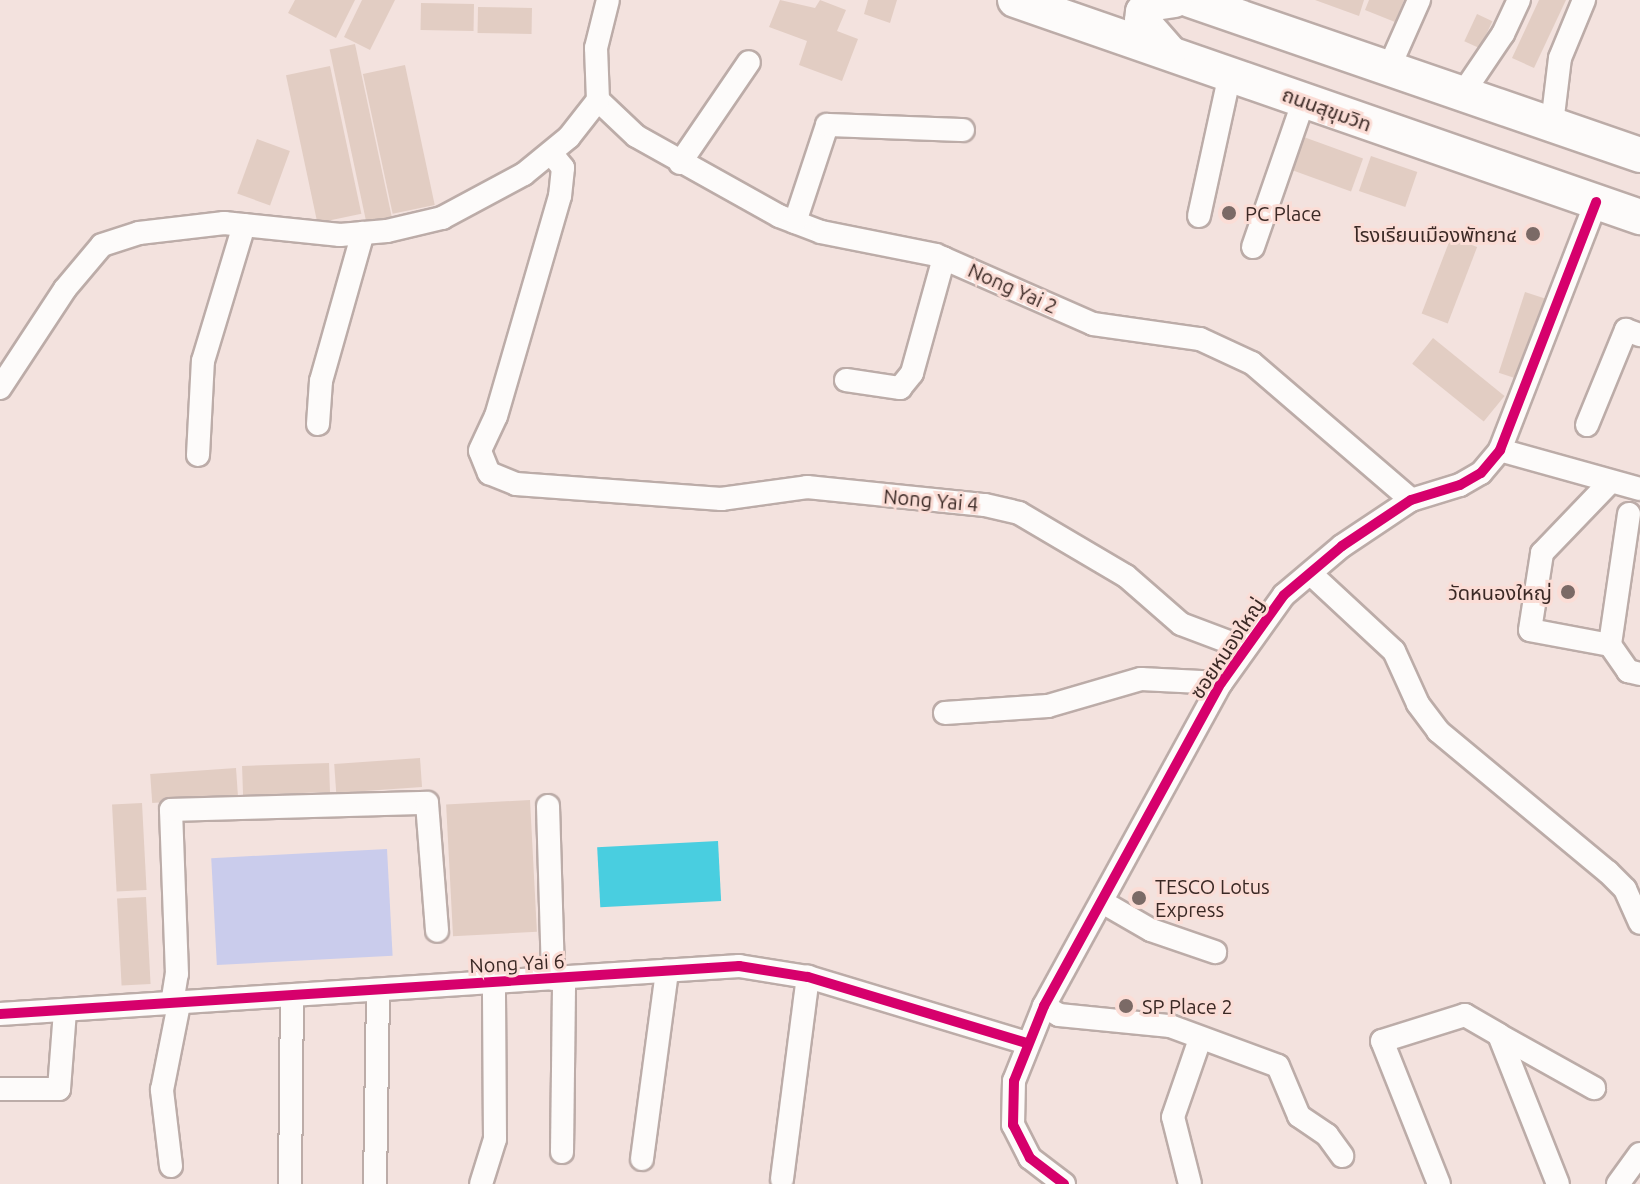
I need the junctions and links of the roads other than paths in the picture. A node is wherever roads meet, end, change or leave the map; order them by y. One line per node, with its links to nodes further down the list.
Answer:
1 (608, 0): 14 (street)
2 (1015, 0): 9 (highway, ถนนสุขุมวิท)
3 (1175, 0): 9 (highway)
4 (1190, 0): 8 (highway)
5 (1419, 0): 11 (street)
6 (1519, 0): 13 (street)
7 (1584, 0): 16 (street)
8 (1240, 8): 11 (highway)
9 (1169, 53): 12 (highway, ถนนสุขุมวิท)
10 (749, 62): 20 (street)
11 (1388, 70): 13 (highway)
12 (1230, 74): 15 (highway, ถนนสุขุมวิท); 22 (street)
13 (1463, 93): 16 (highway)
14 (598, 100): 18 (street); 20 (street, Nong Yai 2)
15 (1304, 100): 21 (highway, ถนนสุขุมวิท); 27 (street)
16 (1552, 124): 19 (highway)
17 (963, 130): 24 (street)
18 (551, 153): 26 (street); 42 (street, Nong Yai 4)
19 (1640, 155)
20 (680, 163): 24 (street, Nong Yai 2)
21 (1596, 202): 23 (highway, ถนนสุขุมวิท); 34 (street, ซอยหนองใหญ่)
22 (1199, 216)
23 (1640, 217)
24 (795, 222): 28 (street, Nong Yai 2)
25 (244, 225): 26 (street); 31 (street); 35 (street)
26 (363, 233): 32 (street)
27 (1253, 247)
28 (944, 258): 30 (street); 38 (street, Nong Yai 2)
29 (1640, 335): 33 (street)
30 (846, 380)
31 (0, 388)
32 (318, 424)
33 (1587, 425)
34 (1500, 450): 36 (street); 38 (street, ซอยหนองใหญ่)
35 (198, 455)
36 (1610, 482): 37 (street); 41 (street)
37 (1639, 484): 39 (street)
38 (1411, 500): 40 (street, ซอยหนองใหญ่)
39 (1635, 515): 41 (street)
40 (1311, 574): 42 (street, ซอยหนองใหญ่); 48 (street)
41 (1610, 645): 43 (street)
42 (1245, 648): 44 (street, ซอยหนองใหญ่)
43 (1640, 674)
44 (1221, 683): 45 (street); 47 (street, ซอยหนองใหญ่)
45 (945, 713)
46 (548, 806): 53 (street)
47 (1104, 903): 50 (street); 58 (street, ซอยหนองใหญ่)
48 (1640, 923)
49 (437, 931): 57 (street)
50 (1215, 952)
51 (667, 971): 52 (street, Nong Yai 6); 53 (street, Nong Yai 6); 69 (street)
52 (808, 977): 63 (street, Nong Yai 6); 71 (street)
53 (559, 979): 54 (street, Nong Yai 6); 66 (street)
54 (494, 982): 55 (street, Nong Yai 6); 75 (street)
55 (378, 991): 56 (street, Nong Yai 6); 74 (street)
56 (292, 997): 57 (street, Nong Yai 6); 73 (street)
57 (176, 1004): 59 (street, Nong Yai 6); 70 (street)
58 (1044, 1006): 62 (street); 63 (street, ซอยหนองใหญ่)
59 (65, 1011): 60 (street, Nong Yai 6); 65 (street)
60 (0, 1014)
61 (1499, 1035): 64 (street); 77 (street); 78 (street)
62 (1200, 1039): 68 (street); 76 (street)
63 (1026, 1043): 72 (street, ซอยหนองใหญ่)
64 (1594, 1088)
65 (0, 1089)
66 (562, 1152)
67 (1640, 1154): 79 (street)
68 (1342, 1156)
69 (642, 1159)
70 (171, 1166)
71 (782, 1179)
72 (1047, 1180)
73 (290, 1184)
74 (375, 1184)
75 (481, 1184)
76 (1190, 1184)
77 (1439, 1184)
78 (1558, 1184)
79 (1618, 1184)

